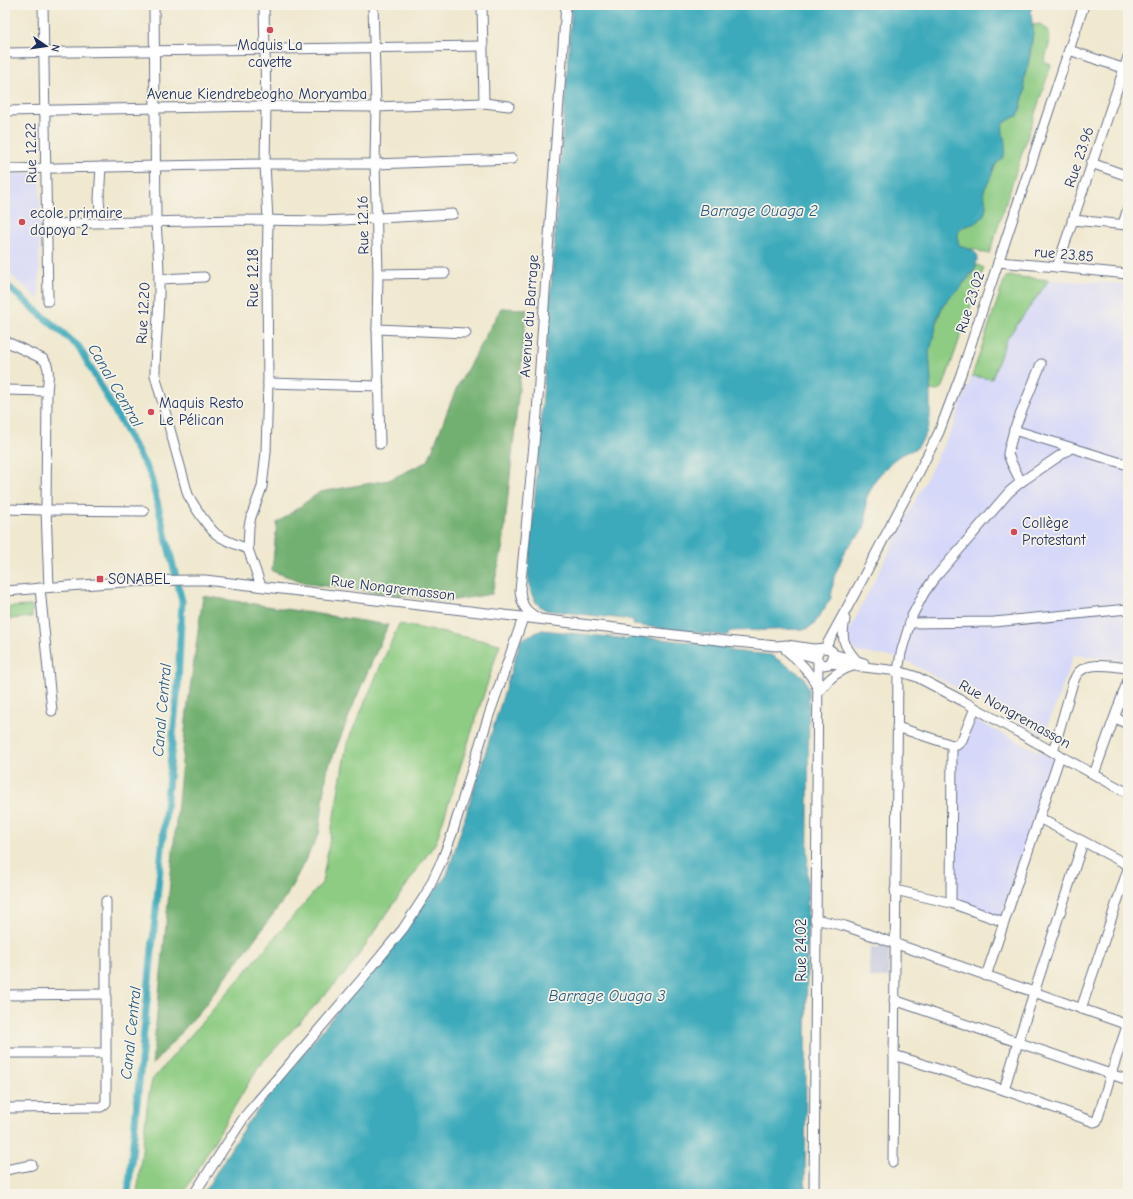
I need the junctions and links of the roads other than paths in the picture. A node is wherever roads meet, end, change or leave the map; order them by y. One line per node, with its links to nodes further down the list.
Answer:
1 (43, 5): 14 (street, Rue 12.22)
2 (154, 5): 11 (street, Rue 12.20)
3 (264, 5): 10 (street, Rue 12.18)
4 (373, 5): 9 (street, Rue 12.16)
5 (482, 5): 8 (street)
6 (566, 5): 74 (street, Avenue du Barrage)
7 (1084, 5): 12 (street, Rue 23.02)
8 (484, 46): 9 (street); 17 (street)
9 (375, 48): 10 (street); 20 (street, Rue 12.16)
10 (264, 49): 11 (street); 18 (street, Rue 12.18)
11 (154, 50): 14 (street); 21 (street, Rue 12.20)
12 (1069, 50): 16 (street); 42 (street, Rue 23.02)
13 (5, 53): 14 (street)
14 (44, 53): 22 (street, Rue 12.22)
15 (1128, 57): 16 (street, Rue 23.96)
16 (1126, 69): 25 (street, Rue 23.96)
17 (484, 104): 19 (street, Avenue Kiendrebeogho Moryamba); 20 (street, Avenue Kiendrebeogho Moryamba)
18 (266, 106): 20 (street, Avenue Kiendrebeogho Moryamba); 21 (street, Avenue Kiendrebeogho Moryamba); 26 (street, Rue 12.18)
19 (509, 106)
20 (376, 107): 27 (street, Rue 12.16)
21 (154, 109): 22 (street, Avenue Kiendrebeogho Moryamba); 28 (street, Rue 12.20)
22 (45, 110): 23 (street, Avenue Kiendrebeogho Moryamba); 30 (street, Rue 12.22)
23 (5, 111)
24 (512, 159): 27 (street)
25 (1091, 163): 32 (street); 38 (street, Rue 23.96)
26 (265, 164): 27 (street); 28 (street); 37 (street, Rue 12.18)
27 (375, 164): 36 (street, Rue 12.16)
28 (156, 166): 29 (street); 39 (street, Rue 12.20)
29 (101, 167): 30 (street); 34 (street)
30 (46, 168): 31 (street); 40 (street, Rue 12.22)
31 (5, 169)
32 (1128, 176)
33 (1128, 208): 41 (street)
34 (100, 211)
35 (453, 214): 36 (street)
36 (377, 218): 37 (street); 45 (street, Rue 12.16)
37 (268, 220): 39 (street); 54 (street, Rue 12.18)
38 (1072, 220): 41 (street); 43 (street, Rue 23.96)
39 (156, 221): 40 (street); 48 (street, Rue 12.20)
40 (46, 224): 49 (street, Rue 12.22)
41 (1126, 225)
42 (998, 262): 43 (street, rue 23.85); 70 (street, Rue 23.02)
43 (1057, 267): 46 (street, rue 23.85)
44 (445, 273): 45 (street)
45 (378, 274): 50 (street, Rue 12.16)
46 (1128, 274)
47 (204, 277): 48 (street)
48 (160, 279): 66 (street, Rue 12.20)
49 (48, 301)
50 (377, 329): 51 (street); 55 (street, Rue 12.16)
51 (466, 333)
52 (5, 341): 57 (street)
53 (1041, 364): 58 (street)
54 (268, 383): 55 (street); 66 (street, Rue 12.18)
55 (379, 386): 59 (street, Rue 12.16)
56 (5, 390): 57 (street)
57 (47, 391): 64 (street)
58 (1014, 430): 60 (street); 62 (street)
59 (380, 444)
60 (1071, 448): 61 (street); 62 (street)
61 (1128, 465)
62 (1021, 482): 75 (street)
63 (5, 509): 64 (street)
64 (46, 510): 65 (street); 68 (street)
65 (144, 511)
66 (248, 549): 67 (street)
67 (261, 586): 68 (street, Rue Nongremasson); 72 (street, Rue Nongremasson)
68 (45, 587): 69 (street, Rue Nongremasson); 86 (street)
69 (5, 591)
70 (854, 595): 73 (street, Rue 23.02); 78 (street, Rue 23.02)
71 (1128, 609): 75 (street)
72 (523, 618): 74 (street, Rue Nongremasson); 121 (street)
73 (845, 619): 78 (street, Rue 23.02); 79 (street)
74 (540, 620): 76 (street, Rue Nongremasson)
75 (910, 623): 82 (street)
76 (776, 646): 77 (street, Rue Nongremasson); 78 (street, Rue Nongremasson)
77 (786, 650): 78 (street, Rue Nongremasson); 84 (street)
78 (824, 654): 79 (street, Rue Nongremasson); 80 (street, Rue Nongremasson); 84 (street, Rue 24.02)
79 (855, 663): 80 (street, Rue Nongremasson); 82 (street, Rue Nongremasson); 84 (street)
80 (829, 664): 84 (street, Rue 24.02)
81 (1128, 668): 90 (street)
82 (898, 671): 85 (street, Rue Nongremasson); 88 (street)
83 (1128, 680): 87 (street)
84 (819, 689): 100 (street, Rue 24.02)
85 (975, 708): 89 (street); 90 (street, Rue Nongremasson)
86 (52, 711)
87 (1123, 721): 91 (street)
88 (897, 727): 89 (street); 97 (street)
89 (952, 746): 99 (street)
90 (1056, 754): 91 (street, Rue Nongremasson); 93 (street)
91 (1094, 774): 92 (street, Rue Nongremasson)
92 (1128, 793)
93 (1039, 818): 94 (street); 101 (street)
94 (1083, 842): 95 (street); 104 (street)
95 (1128, 866)
96 (1128, 869): 108 (street)
97 (895, 890): 99 (street); 102 (street)
98 (106, 901): 105 (street)
99 (951, 903): 101 (street)
100 (815, 919): 102 (street); 122 (street, Rue 24.02)
101 (1004, 922): 103 (street)
102 (895, 944): 103 (street); 107 (street)
103 (986, 976): 104 (street)
104 (1034, 992): 108 (street); 110 (street)
105 (106, 994): 106 (street); 111 (street)
106 (5, 995)
107 (894, 1000): 110 (street); 113 (street)
108 (1081, 1009): 109 (street)
109 (1128, 1024): 114 (street)
110 (1018, 1042): 114 (street); 116 (street)
111 (106, 1052): 112 (street); 117 (street)
112 (5, 1053)
113 (894, 1055): 116 (street); 118 (street)
114 (1111, 1074): 115 (street); 116 (street)
115 (1128, 1080)
116 (1004, 1090)
117 (5, 1108)
118 (893, 1162)
119 (32, 1165): 120 (street)
120 (5, 1170)
121 (194, 1194)
122 (814, 1194)

